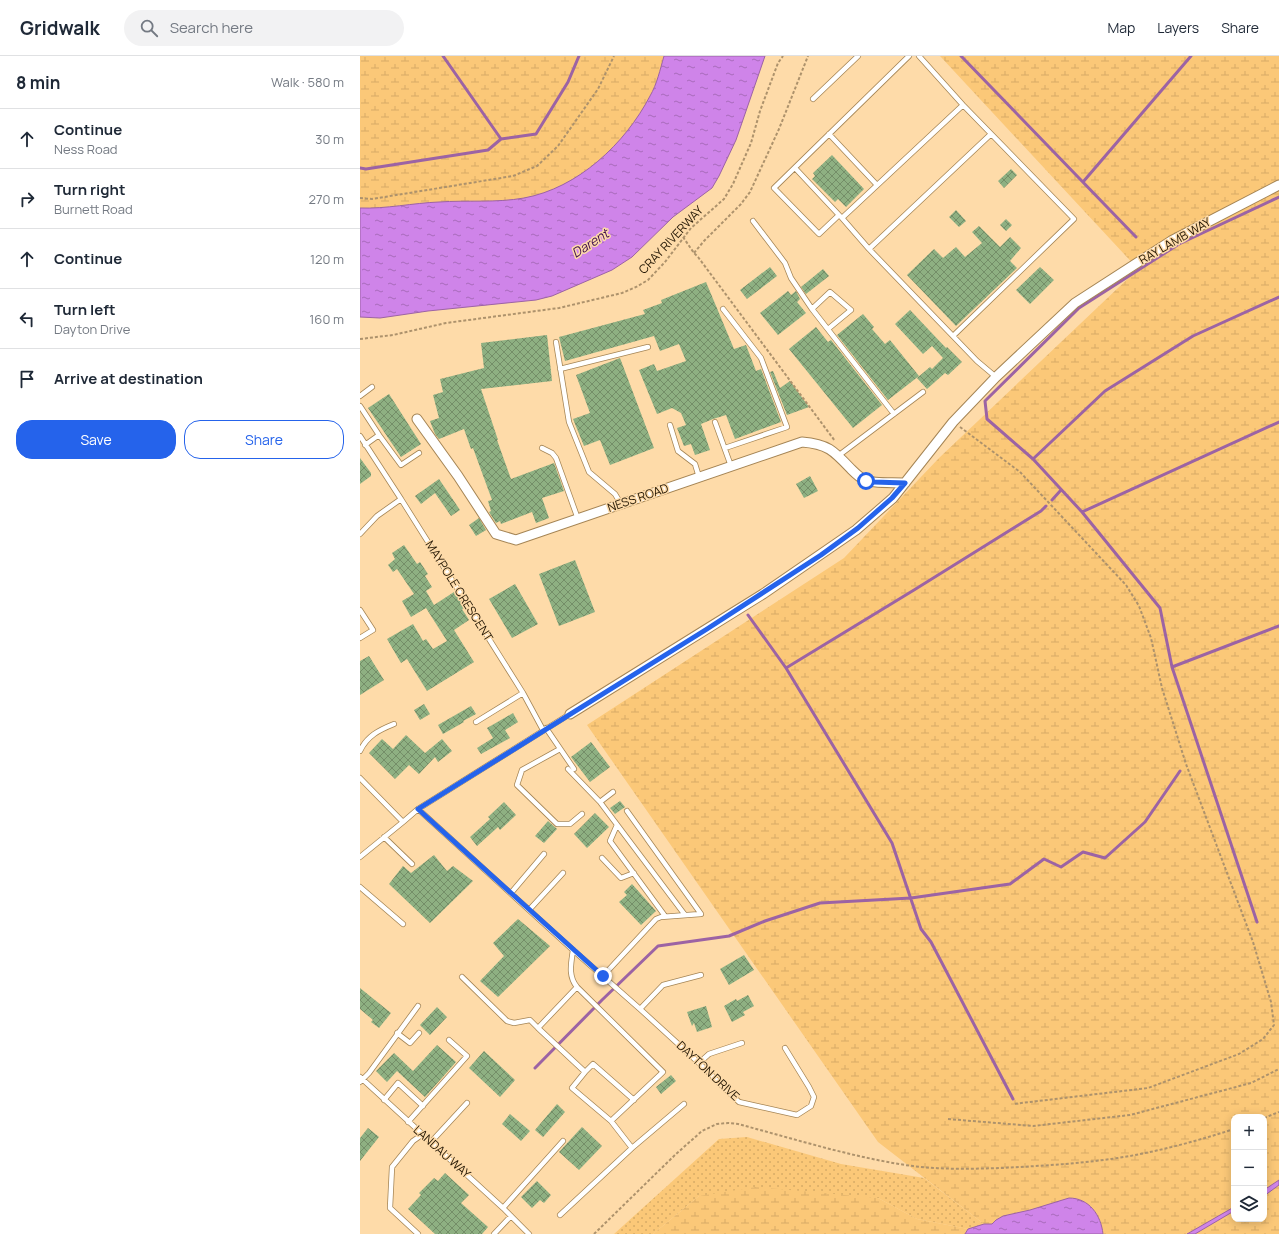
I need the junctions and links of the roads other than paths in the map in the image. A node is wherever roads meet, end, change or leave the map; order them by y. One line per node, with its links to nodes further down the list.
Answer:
1 (858, 56): 4 (lane)
2 (909, 56): 6 (lane)
3 (919, 56): 5 (lane)
4 (813, 99)
5 (963, 105): 7 (lane); 9 (lane)
6 (829, 134): 8 (lane); 9 (lane)
7 (991, 134): 13 (lane); 17 (lane)
8 (795, 168): 11 (lane); 11 (lane)
9 (877, 185): 11 (lane)
10 (1279, 185): 21 (street, RAY LAMB WAY)
11 (841, 217): 13 (lane)
12 (753, 221): 15 (lane)
13 (869, 249): 17 (lane)
14 (723, 309): 34 (lane)
15 (812, 309): 16 (lane); 16 (lane)
16 (828, 329): 26 (lane)
17 (953, 336): 21 (lane)
18 (556, 342): 20 (lane)
19 (648, 348): 20 (lane)
20 (560, 369): 41 (lane)
21 (996, 377): 39 (street, RAY LAMB WAY)
22 (372, 387): 24 (lane)
23 (923, 392): 26 (lane)
24 (360, 396)
25 (360, 406): 30 (lane)
26 (894, 414): 36 (lane)
27 (417, 419): 42 (street, NESS ROAD)
28 (715, 422): 34 (lane)
29 (670, 425): 38 (lane)
30 (379, 435): 32 (lane); 35 (lane)
31 (360, 436): 32 (lane, MAYPOLE CRESCENT)
32 (365, 445): 40 (lane, MAYPOLE CRESCENT)
33 (542, 448): 42 (lane)
34 (725, 448): 37 (lane)
35 (419, 454)
36 (838, 456): 37 (street, NESS ROAD); 39 (street, NESS ROAD)
37 (731, 466): 38 (street, NESS ROAD)
38 (699, 477): 41 (street, NESS ROAD)
39 (905, 483): 47 (street, RAY LAMB WAY)
40 (401, 499): 43 (lane); 46 (lane, MAYPOLE CRESCENT)
41 (621, 504): 42 (street, NESS ROAD)
42 (578, 519)
43 (360, 534)
44 (360, 610): 45 (lane)
45 (360, 638)
46 (523, 693): 48 (lane); 50 (lane, MAYPOLE CRESCENT)
47 (570, 714): 50 (lane)
48 (476, 722)
49 (394, 724): 52 (lane)
50 (545, 729): 51 (lane, MAYPOLE CRESCENT); 58 (lane)
51 (560, 749): 54 (lane, MAYPOLE CRESCENT); 60 (lane)
52 (360, 751)
53 (568, 768): 57 (lane)
54 (574, 769)
55 (360, 778): 61 (lane)
56 (613, 792): 57 (lane)
57 (600, 802): 62 (lane)
58 (418, 809): 61 (lane); 71 (lane)
59 (627, 811): 73 (lane)
60 (582, 814)
61 (403, 822): 63 (lane)
62 (617, 825): 69 (lane); 73 (lane)
63 (384, 837): 65 (lane); 67 (lane)
64 (544, 854): 71 (lane)
65 (360, 857)
66 (602, 858): 69 (lane)
67 (412, 864)
68 (563, 873): 72 (lane)
69 (634, 873): 74 (lane)
70 (360, 887): 75 (lane)
71 (511, 893): 72 (lane)
72 (529, 910): 76 (lane)
73 (685, 915): 74 (lane)
74 (665, 916): 78 (lane)
75 (403, 924)
76 (572, 950): 78 (lane); 80 (lane)
77 (701, 975): 82 (lane)
78 (603, 976): 82 (lane, DAYTON DRIVE)
79 (462, 977): 83 (lane)
80 (577, 987): 83 (lane); 93 (lane)
81 (418, 1006): 84 (lane)
82 (640, 1009): 89 (lane, DAYTON DRIVE)
83 (538, 1028): 90 (lane)
84 (397, 1033): 85 (lane); 91 (lane)
85 (419, 1033)
86 (448, 1040): 96 (lane)
87 (742, 1043): 89 (lane)
88 (785, 1048): 89 (lane, DAYTON DRIVE)
89 (699, 1063)
90 (585, 1072): 93 (lane); 97 (lane)
91 (361, 1080): 92 (lane, LANDAU WAY)
92 (384, 1100): 96 (lane); 98 (lane, LANDAU WAY)
93 (634, 1100): 97 (lane)
94 (467, 1103): 101 (lane)
95 (684, 1104): 102 (lane)
96 (423, 1106): 98 (lane)
97 (612, 1121): 102 (lane)
98 (408, 1122): 99 (lane, LANDAU WAY)
99 (422, 1134): 101 (lane, LANDAU WAY); 106 (lane)
100 (563, 1141): 103 (lane)
101 (431, 1142): 103 (lane, LANDAU WAY)
102 (632, 1148): 104 (lane)
103 (503, 1208): 105 (lane, LANDAU WAY)
104 (560, 1215)
105 (511, 1216): 107 (lane); 108 (lane, LANDAU WAY)
106 (418, 1234)
107 (494, 1234)
108 (530, 1234)

